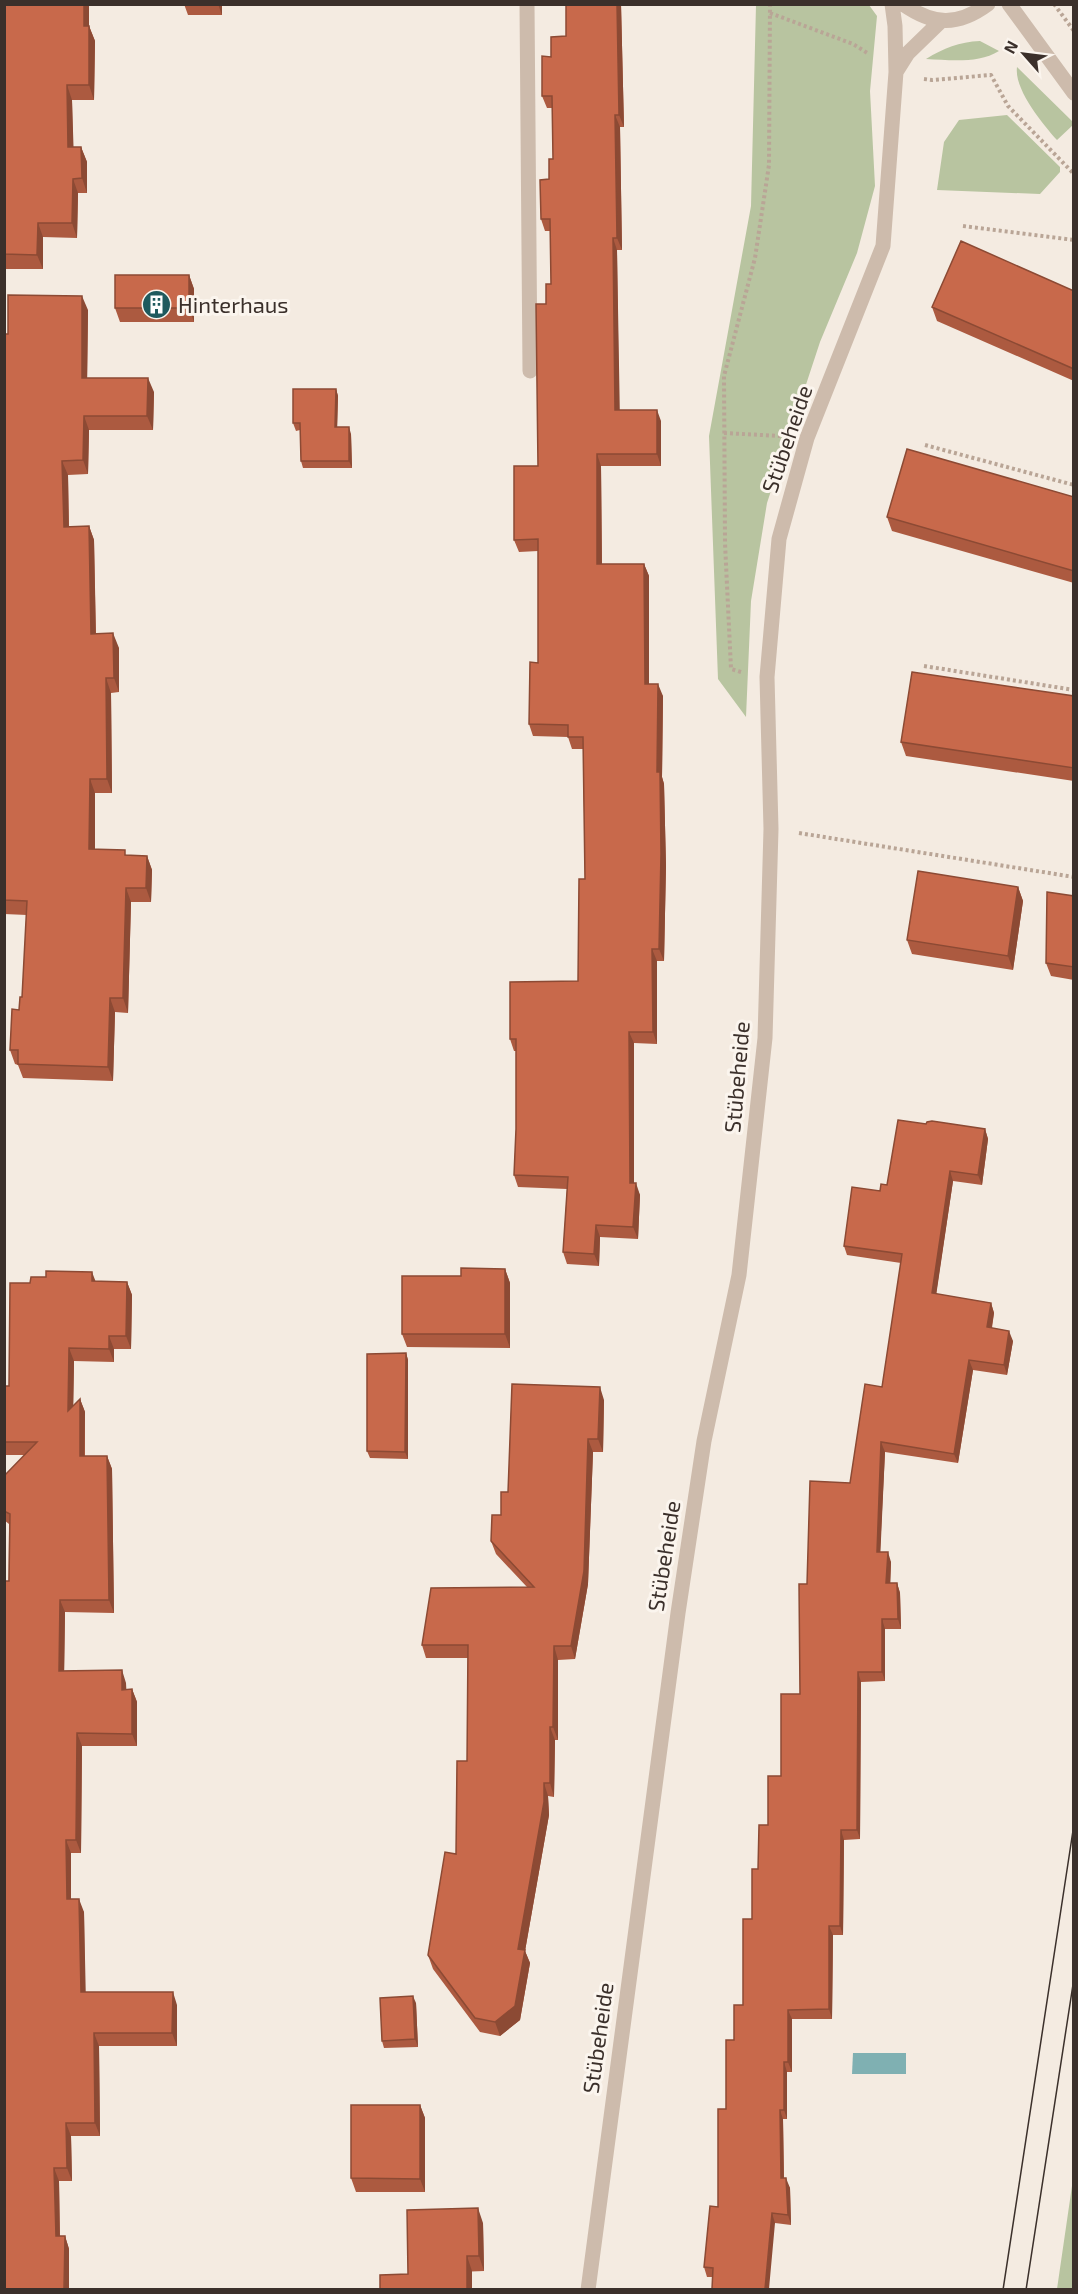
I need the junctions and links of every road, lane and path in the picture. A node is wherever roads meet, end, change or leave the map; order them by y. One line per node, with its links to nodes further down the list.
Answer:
1 (527, 4): 18 (street)
2 (771, 4): 8 (path)
3 (892, 4): 12 (street, Stübeheide)
4 (903, 4): 9 (street)
5 (988, 4): 9 (street)
6 (1009, 4): 14 (street)
7 (1054, 4): 10 (path)
8 (770, 13): 11 (path); 19 (path)
9 (941, 21): 12 (street)
10 (1074, 31)
11 (874, 58)
12 (896, 72): 20 (street, Stübeheide)
13 (914, 76): 15 (path)
14 (1074, 93)
15 (1074, 174)
16 (963, 226): 17 (path)
17 (1074, 240)
18 (530, 370)
19 (724, 433): 20 (path); 24 (path)
20 (807, 438): 24 (street, Stübeheide)
21 (925, 445): 22 (path)
22 (1074, 485)
23 (924, 666): 25 (path)
24 (767, 677): 26 (street, Stübeheide)
25 (1074, 690)
26 (771, 829): 27 (path); 28 (street, Stübeheide)
27 (1074, 877)
28 (588, 2289)

